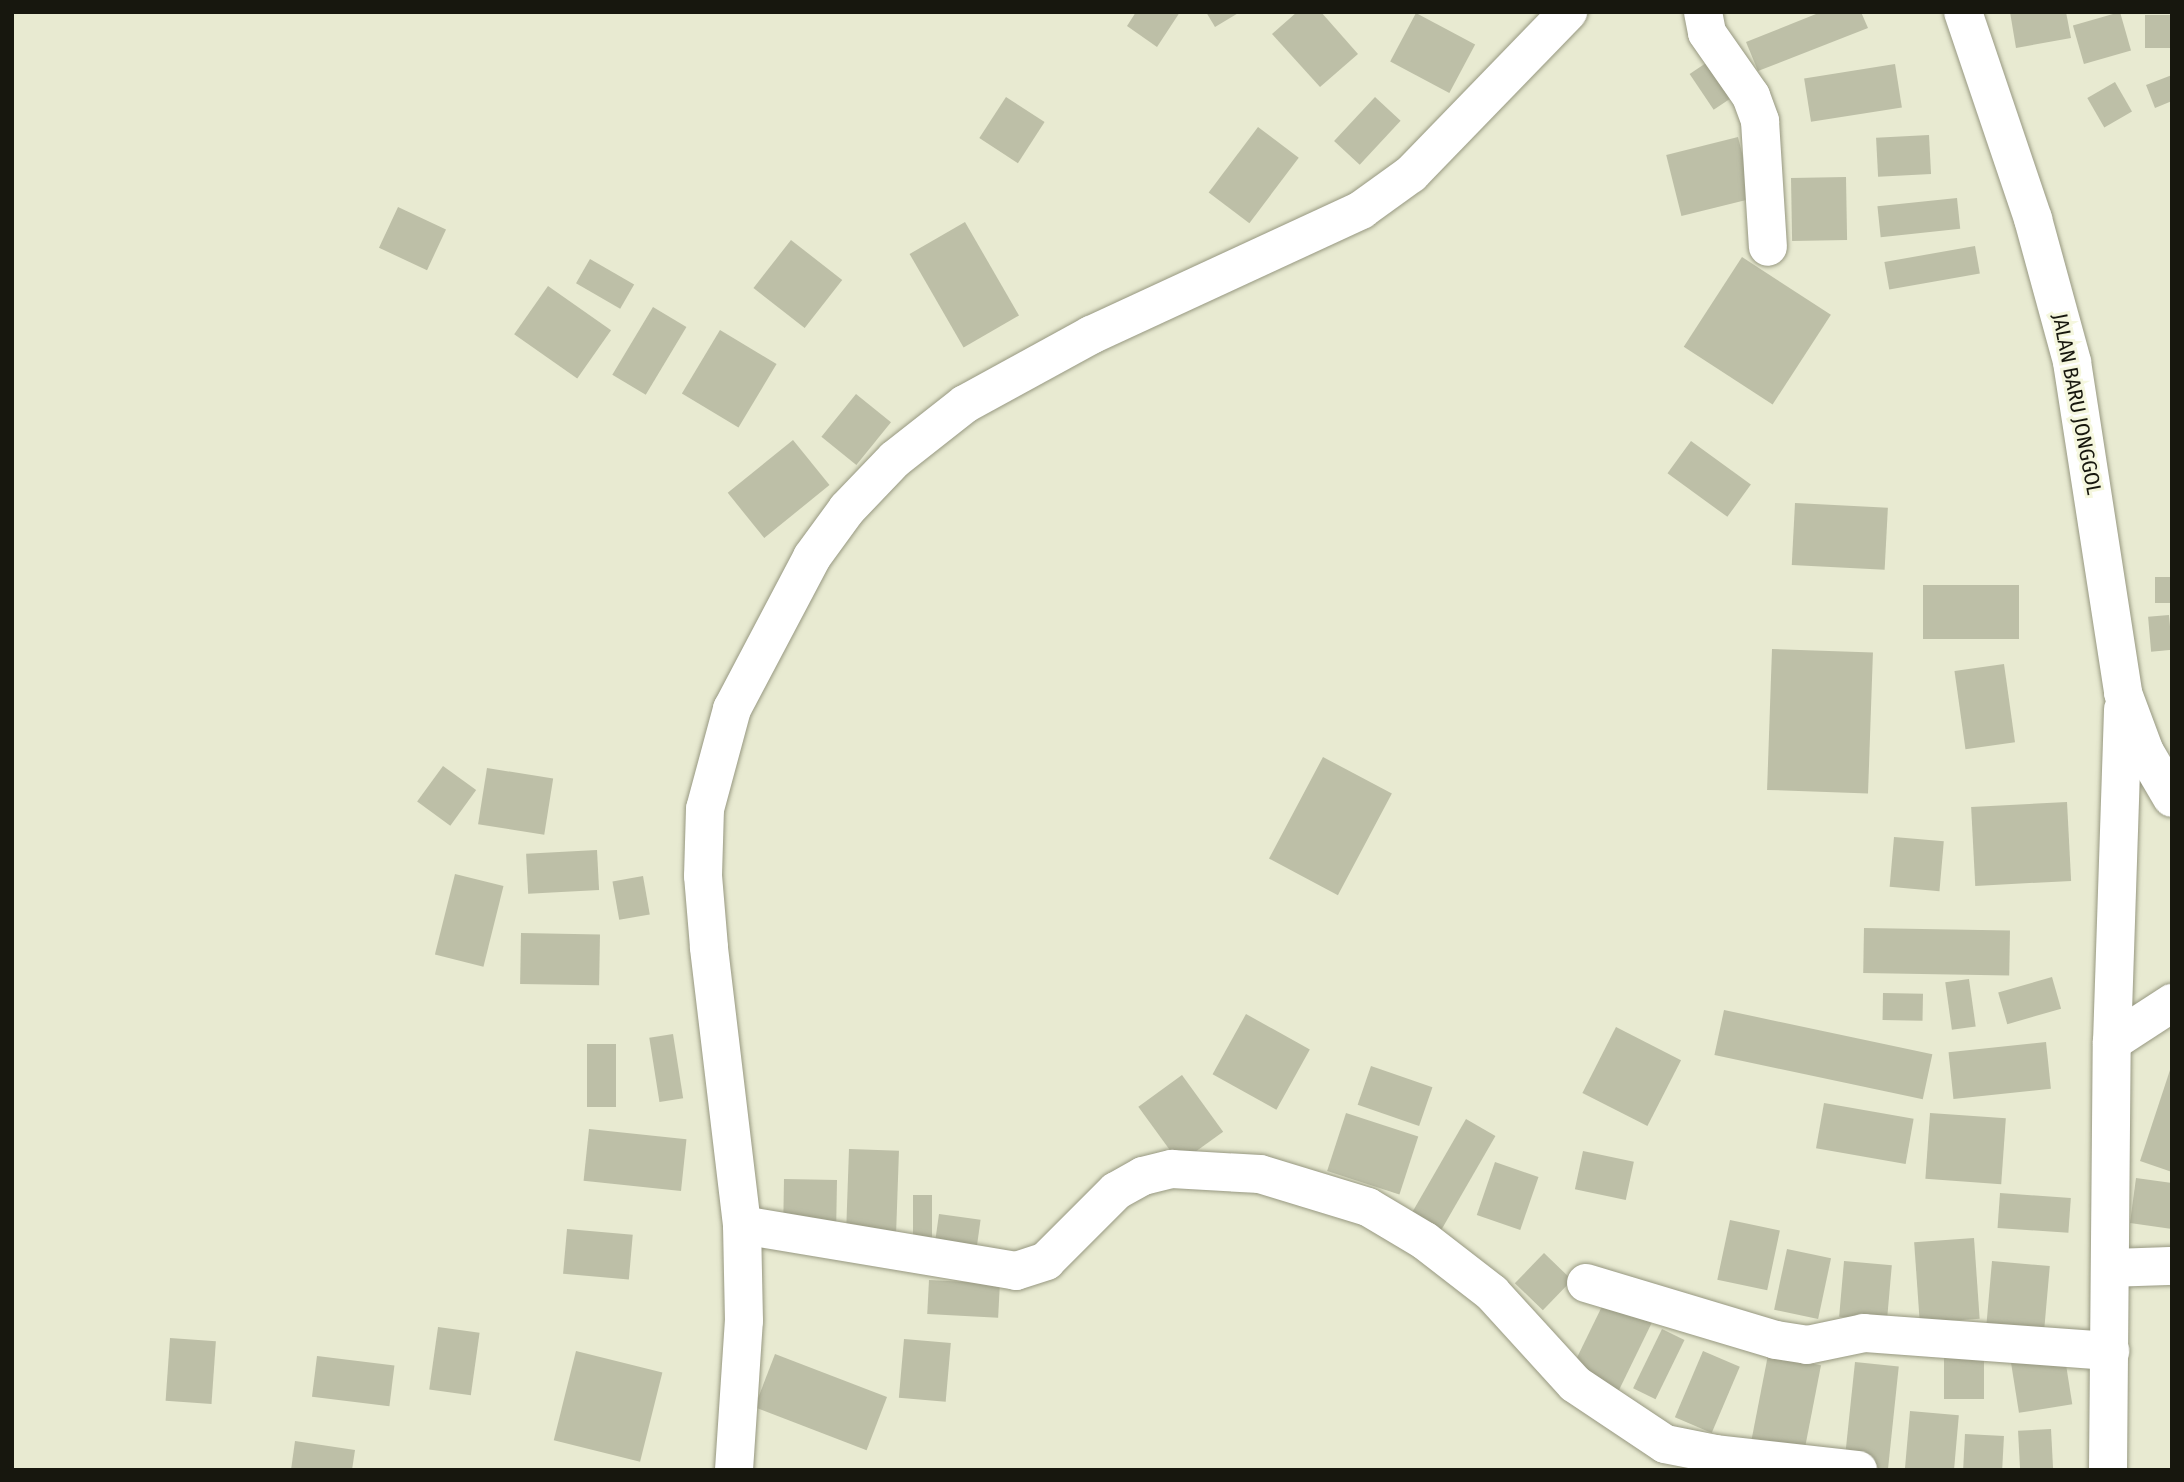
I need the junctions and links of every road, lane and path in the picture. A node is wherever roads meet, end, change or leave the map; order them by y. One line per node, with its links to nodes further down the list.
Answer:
1 (1568, 12): 9 (street)
2 (1703, 12): 4 (street)
3 (1963, 12): 5 (street, JALAN BARU JONGGOL)
4 (1768, 247)
5 (2123, 693): 6 (street, JALAN BARU JONGGOL); 8 (street)
6 (2172, 798)
7 (2172, 1003): 8 (street)
8 (2112, 1042): 11 (street)
9 (742, 1225): 14 (street); 15 (street)
10 (2172, 1266): 11 (street)
11 (2111, 1268): 13 (street)
12 (1586, 1283): 13 (street)
13 (2110, 1351): 16 (street)
14 (734, 1470)
15 (1858, 1470)
16 (2108, 1470)

